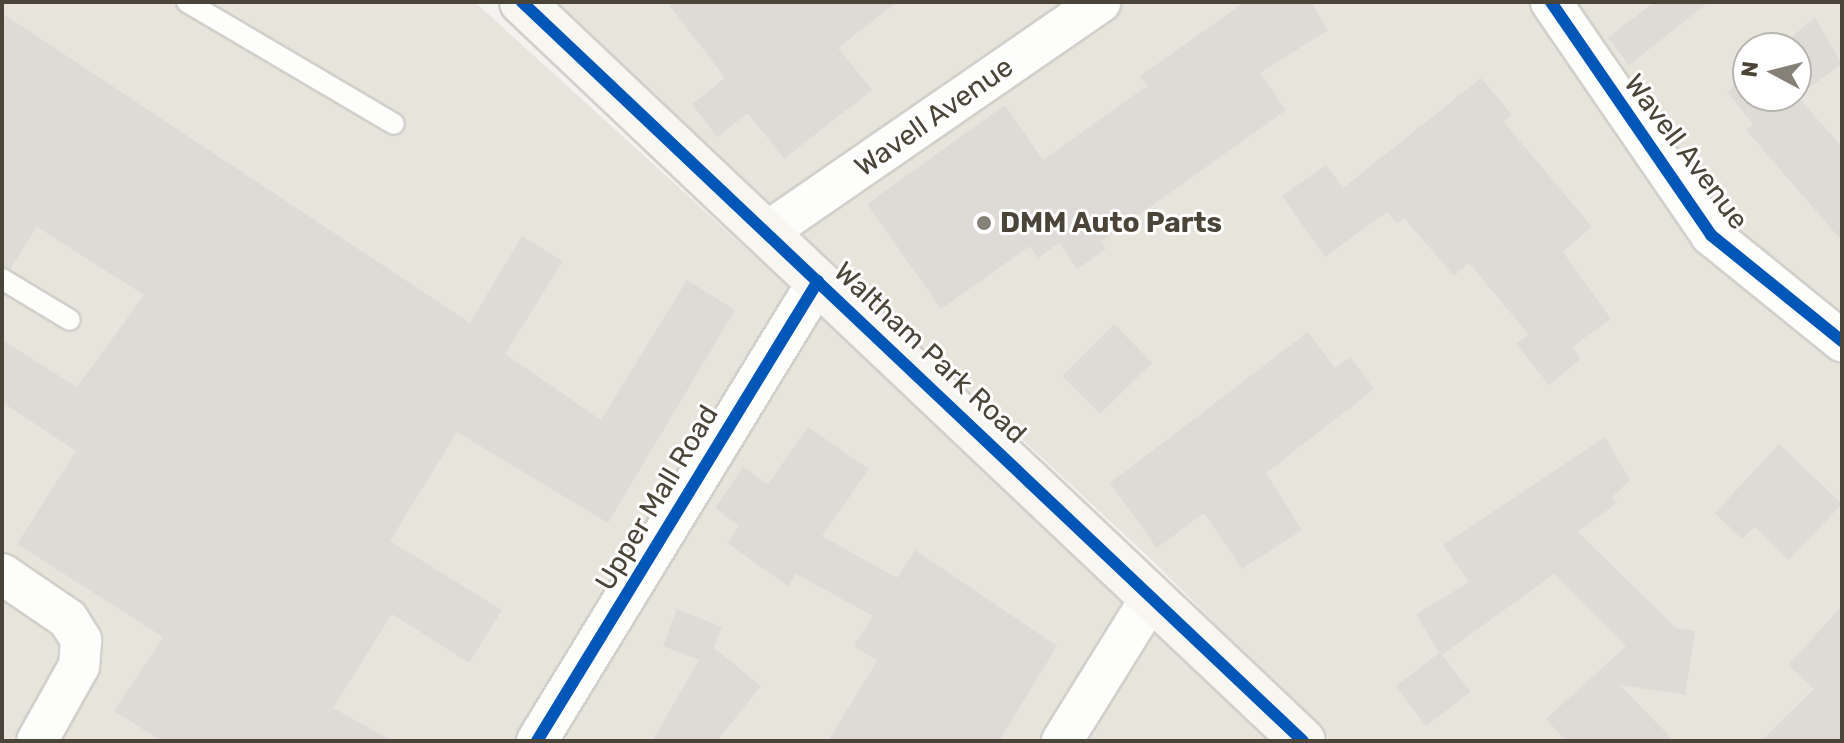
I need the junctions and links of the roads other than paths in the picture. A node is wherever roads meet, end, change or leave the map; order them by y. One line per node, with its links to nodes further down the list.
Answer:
1 (187, 2): 5 (lane)
2 (522, 2): 6 (main road, Waltham Park Road)
3 (1100, 2): 6 (street, Wavell Avenue)
4 (1551, 2): 10 (street, Wavell Avenue)
5 (394, 124)
6 (767, 232): 8 (main road, Waltham Park Road)
7 (2, 279): 9 (lane)
8 (818, 281): 12 (main road, Waltham Park Road); 14 (street, Upper Mall Road)
9 (70, 320)
10 (1842, 341)
11 (2, 574): 13 (street)
12 (1152, 596): 15 (street); 16 (main road, Waltham Park Road)
13 (37, 741)
14 (537, 741)
15 (1062, 741)
16 (1303, 741)

